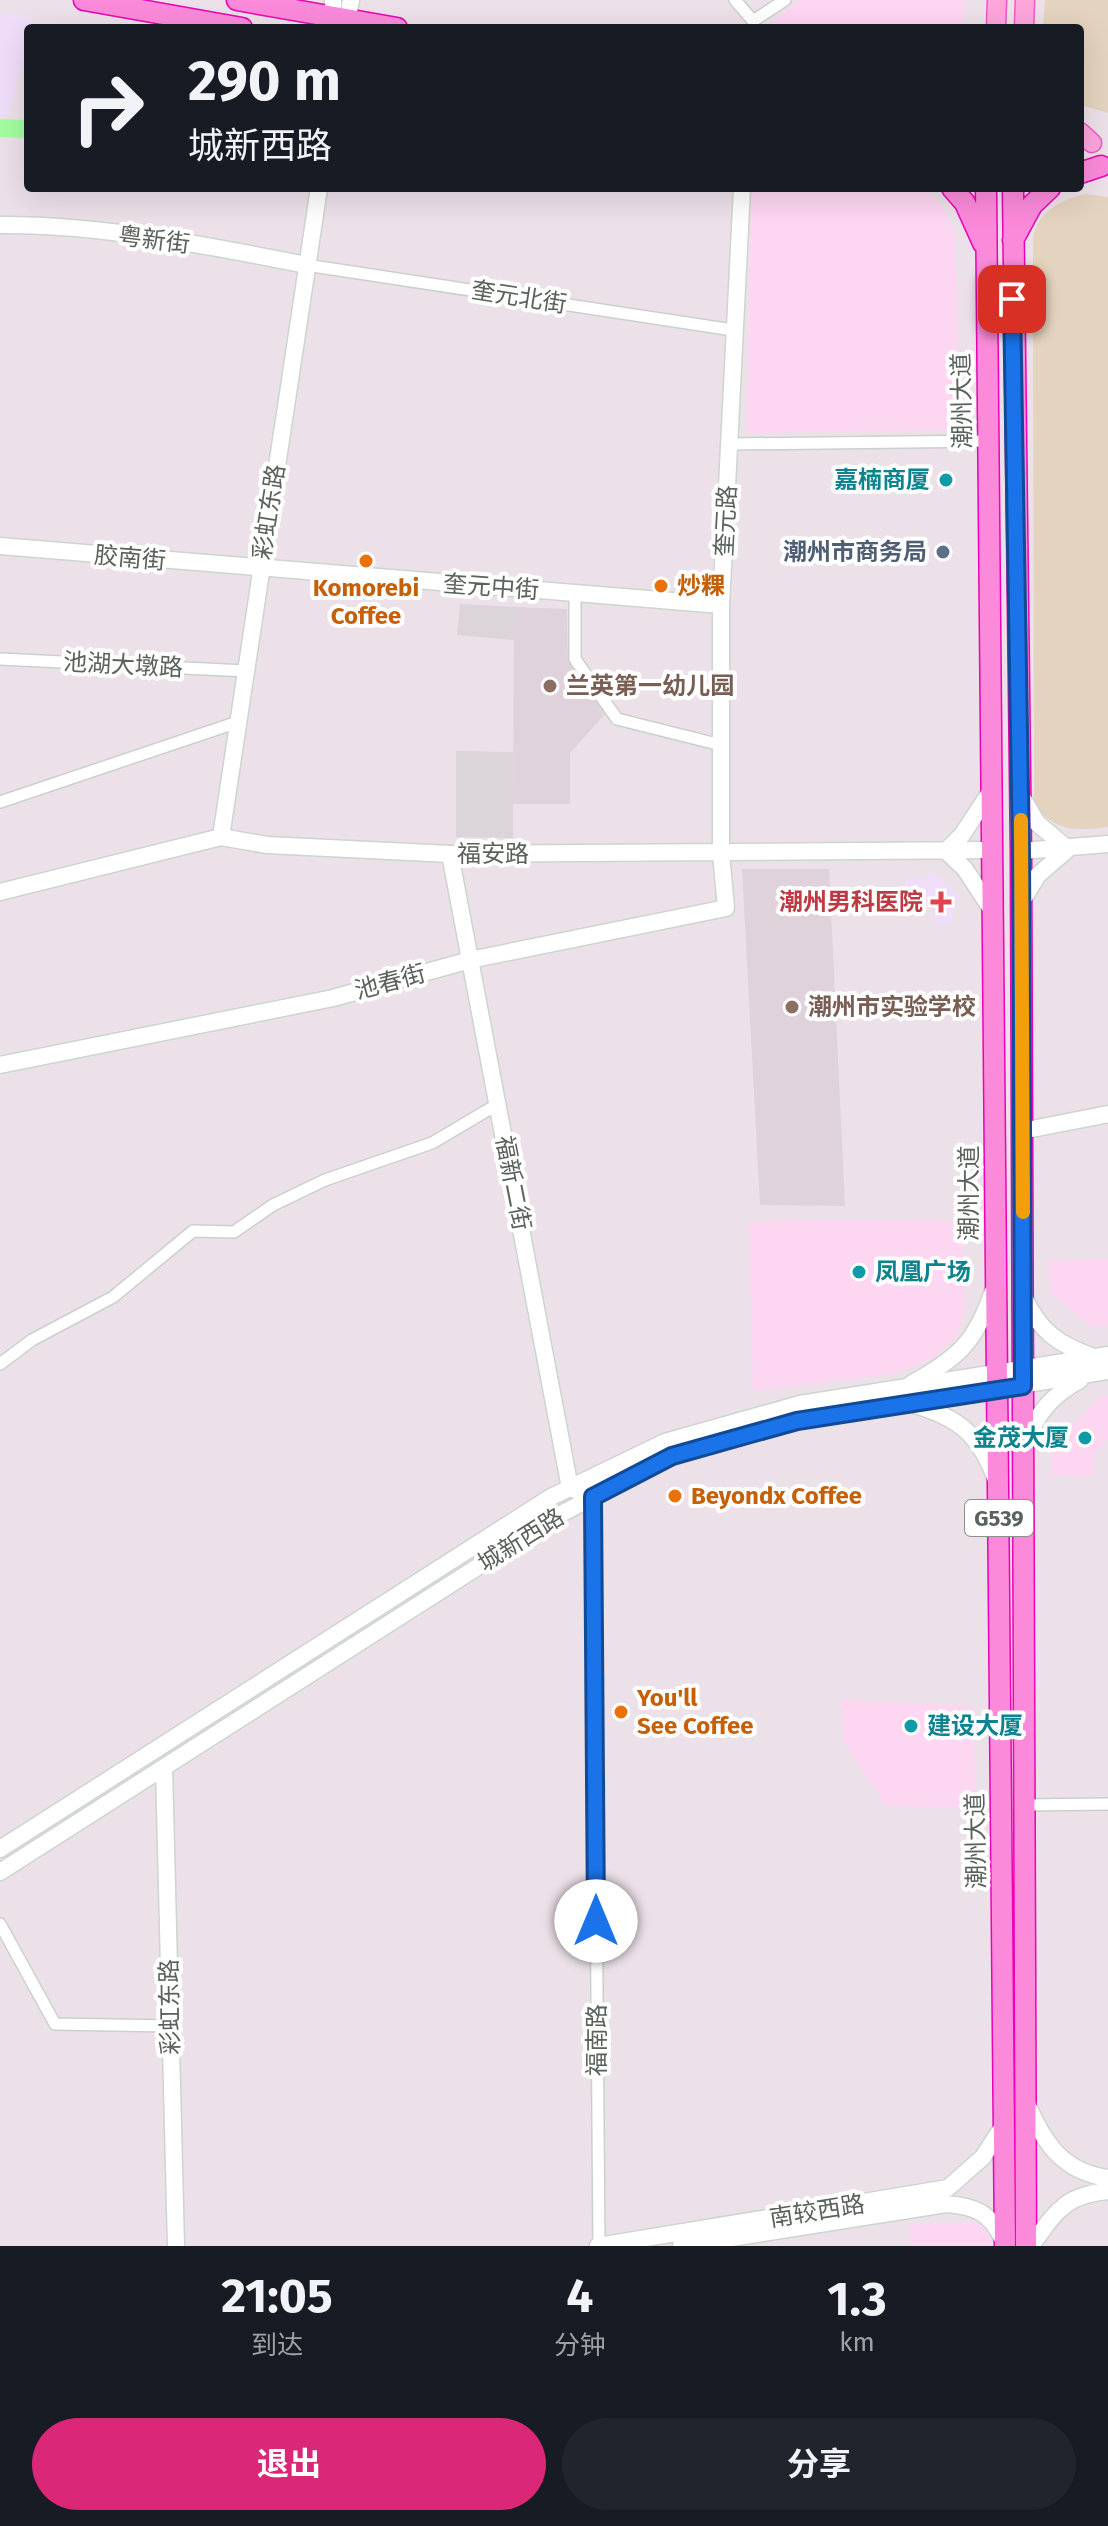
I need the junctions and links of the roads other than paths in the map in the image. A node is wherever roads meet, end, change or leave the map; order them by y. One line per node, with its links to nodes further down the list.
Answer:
1 (84, 0): 8 (highway)
2 (735, 0): 3 (street)
3 (785, 0)
4 (997, 0): 10 (main road)
5 (1025, 0): 11 (main road)
6 (254, 1): 7 (highway)
7 (341, 15): 9 (highway)
8 (219, 24)
9 (380, 24)
10 (996, 24)
11 (1024, 24)
12 (1084, 164): 13 (street)
13 (1105, 167): 14 (highway)
14 (1084, 172)
15 (318, 192): 24 (street, 彩虹东路)
16 (742, 192): 25 (street, 奎元路)
17 (955, 192): 23 (highway)
18 (986, 192): 23 (highway, 潮州大道 / G539)
19 (1013, 192): 22 (highway, 潮州大道 / G539)
20 (1046, 192): 22 (highway)
21 (0, 225): 24 (street, 粤新街)
22 (1011, 243): 37 (highway, 潮州大道 / G539)
23 (986, 250): 26 (highway, 潮州大道 / G539)
24 (306, 265): 25 (street, 奎元北街); 29 (street, 彩虹东路)
25 (733, 330): 27 (street, 奎元路)
26 (988, 441): 27 (street); 36 (highway, 潮州大道 / G539)
27 (730, 444): 31 (street, 奎元路)
28 (0, 546): 29 (street, 胶南街)
29 (260, 569): 30 (street, 奎元中街); 33 (street, 彩虹东路)
30 (575, 593): 31 (street, 奎元中街); 35 (street)
31 (721, 605): 35 (street, 奎元路)
32 (0, 659): 33 (street, 池湖大墩路)
33 (246, 671): 34 (street, 彩虹东路)
34 (238, 722): 38 (street); 39 (street, 彩虹东路)
35 (721, 745): 46 (street, 奎元路)
36 (994, 787): 42 (highway, 潮州大道 / G539); 44 (street)
37 (1020, 793): 41 (street); 43 (highway, 潮州大道 / G539)
38 (0, 802)
39 (221, 837): 45 (street, 福安路); 47 (street, 福安路)
40 (1108, 844): 41 (street)
41 (1068, 849): 43 (street); 48 (street)
42 (994, 850): 44 (street, 福安路); 49 (highway, 潮州大道 / G539)
43 (1027, 850): 48 (highway, 潮州大道 / G539)
44 (946, 851): 46 (street, 福安路); 49 (street)
45 (450, 854): 46 (street, 福安路); 50 (street, 福新二街)
46 (721, 854): 50 (street, 池春街)
47 (0, 892)
48 (1022, 901): 54 (highway, 潮州大道 / G539)
49 (995, 914): 55 (highway, 潮州大道 / G539)
50 (470, 960): 51 (street, 池春街); 52 (street, 福新二街)
51 (0, 1065)
52 (498, 1104): 57 (street); 63 (street, 福新二街)
53 (1108, 1114): 54 (street)
54 (1022, 1131): 56 (highway, 潮州大道 / G539)
55 (996, 1282): 60 (highway, 潮州大道 / G539); 61 (street)
56 (1023, 1294): 58 (street); 59 (highway, 潮州大道 / G539)
57 (0, 1364)
58 (1101, 1364): 59 (street, 城新西路); 62 (street)
59 (1023, 1378): 60 (street, 城新西路); 62 (highway, 潮州大道 / G539)
60 (997, 1382): 61 (street, 城新西路); 64 (highway, 潮州大道 / G539)
61 (907, 1396): 63 (street, 城新西路); 64 (street); 65 (street, 城新西路)
62 (1024, 1447): 68 (highway, 潮州大道 / G539)
63 (570, 1488): 65 (street); 69 (street, 城新西路)
64 (998, 1488): 74 (highway, 潮州大道 / G539)
65 (593, 1497): 66 (street, 城新西路); 79 (street, 福南路)
66 (164, 1768): 70 (street, 城新西路); 72 (street, 彩虹东路)
67 (1108, 1804): 68 (street)
68 (1026, 1805): 73 (highway, 潮州大道 / G539)
69 (0, 1849)
70 (0, 1872)
71 (0, 1924): 72 (street)
72 (171, 2026): 78 (street, 彩虹东路)
73 (1027, 2104): 75 (street); 81 (highway, 潮州大道 / G539)
74 (1005, 2122): 77 (highway, 潮州大道 / G539); 79 (street, 南较西路)
75 (1108, 2178)
76 (1108, 2191): 81 (street)
77 (1004, 2244): 80 (street, 南较西路)
78 (176, 2246)
79 (598, 2246)
80 (681, 2246)
81 (1029, 2246)

